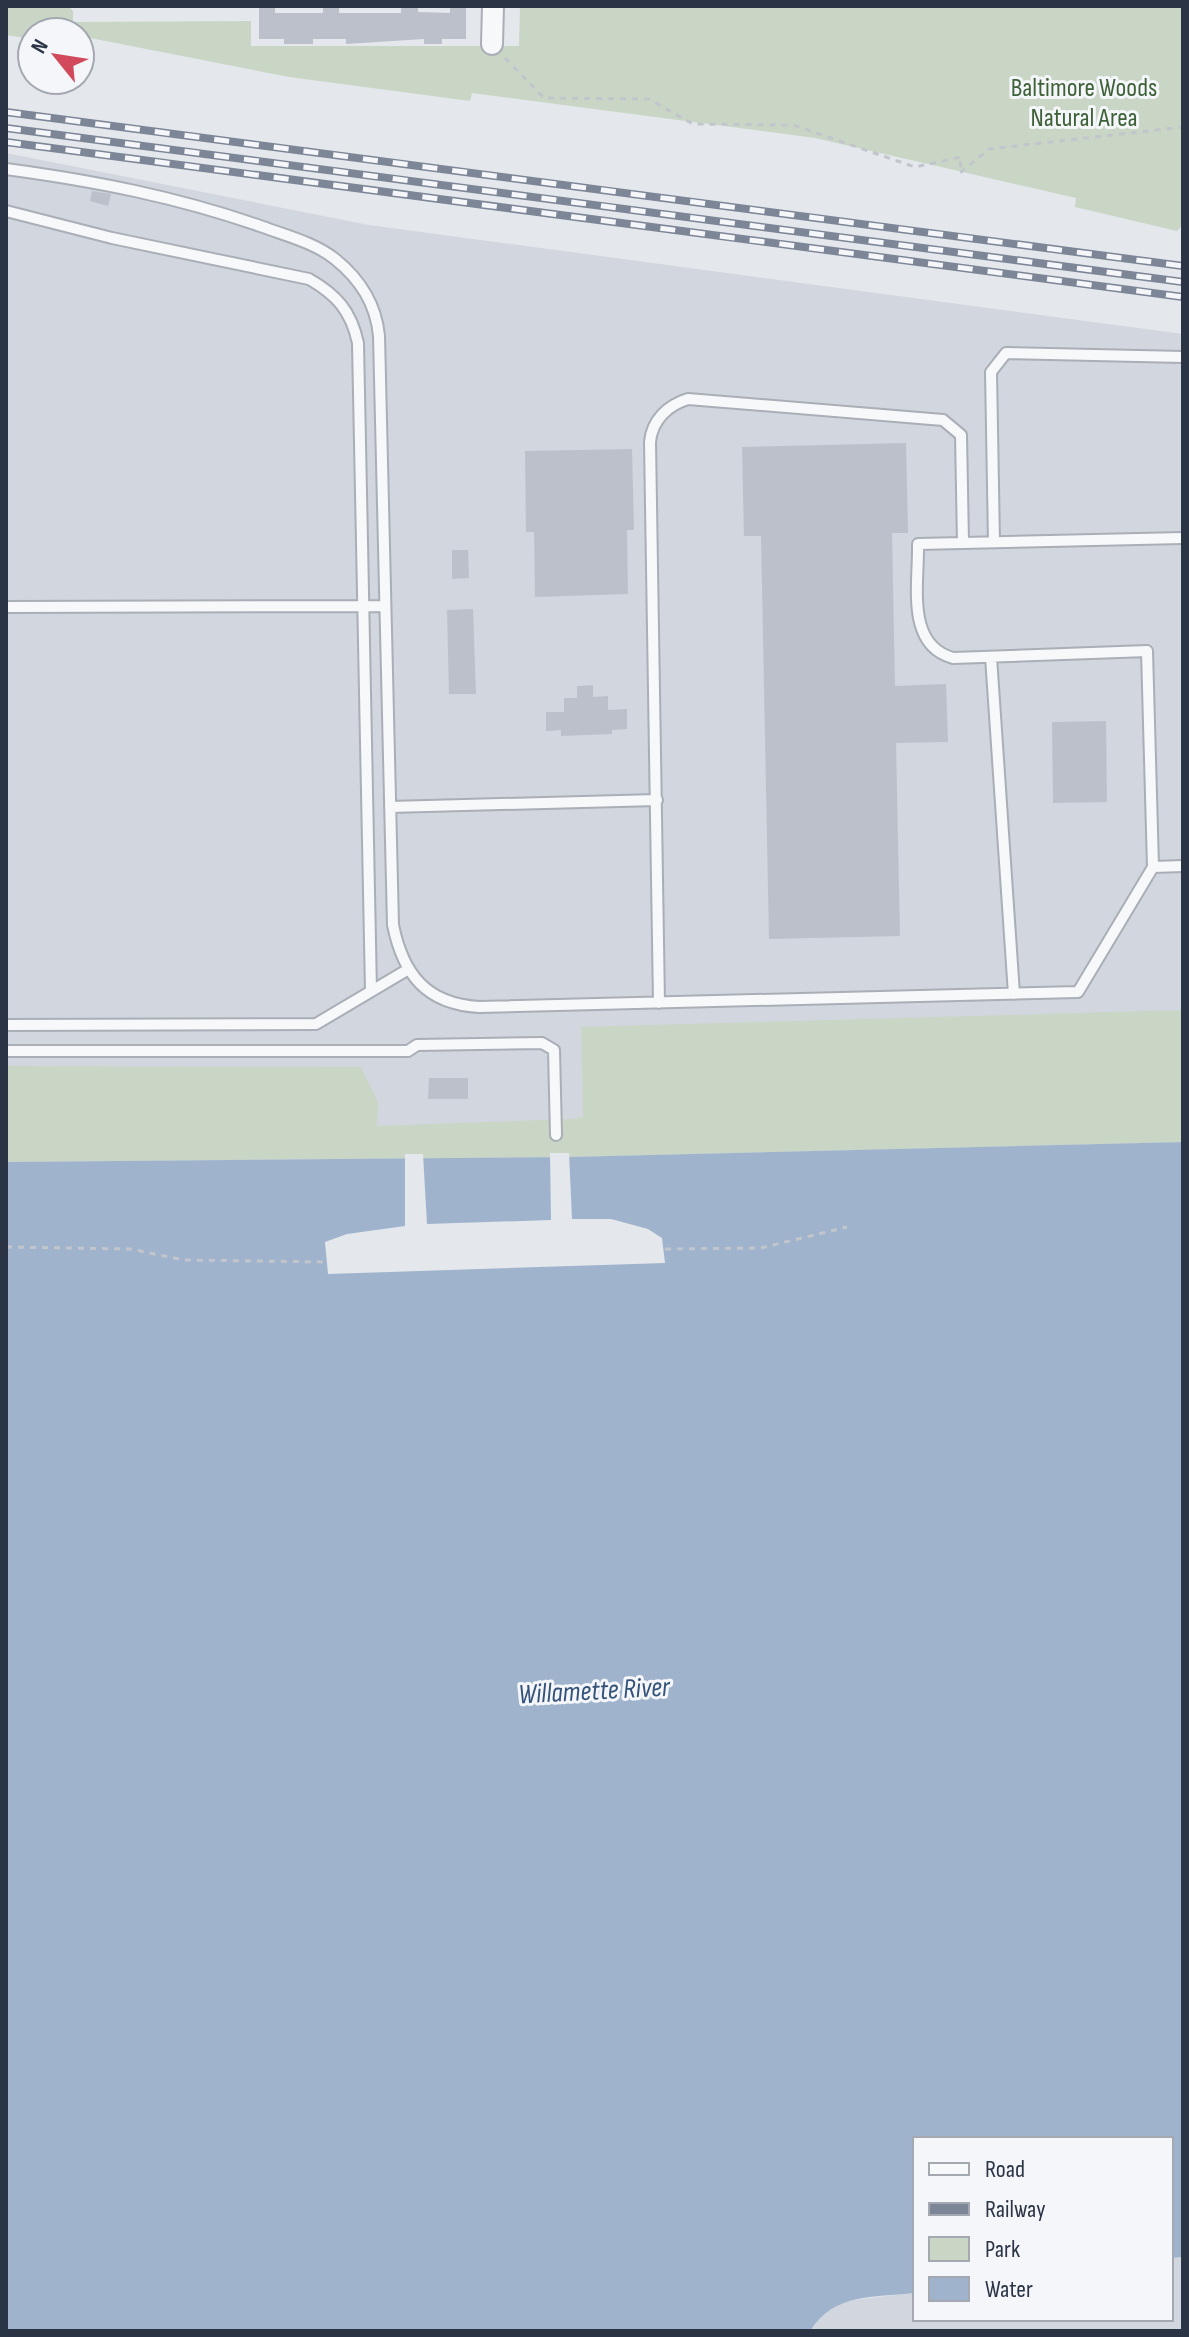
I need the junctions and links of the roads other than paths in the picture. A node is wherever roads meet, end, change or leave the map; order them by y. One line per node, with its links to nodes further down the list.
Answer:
1 (493, 6): 2 (street)
2 (492, 44)
3 (6, 169): 10 (lane)
4 (6, 211): 9 (lane)
5 (1183, 357): 7 (lane)
6 (1183, 538): 7 (lane)
7 (994, 542): 8 (lane)
8 (963, 543): 12 (lane); 13 (lane)
9 (364, 606): 10 (lane); 11 (lane); 18 (lane)
10 (385, 606): 14 (lane)
11 (6, 607)
12 (991, 657): 16 (lane); 19 (lane)
13 (657, 800): 14 (lane); 20 (lane)
14 (390, 807): 17 (lane)
15 (1183, 866): 16 (lane)
16 (1153, 867): 19 (lane)
17 (407, 970): 18 (lane); 20 (lane)
18 (371, 991): 21 (lane)
19 (1014, 994): 20 (lane)
20 (659, 1003)
21 (6, 1025)
22 (6, 1051): 23 (lane)
23 (556, 1135)

